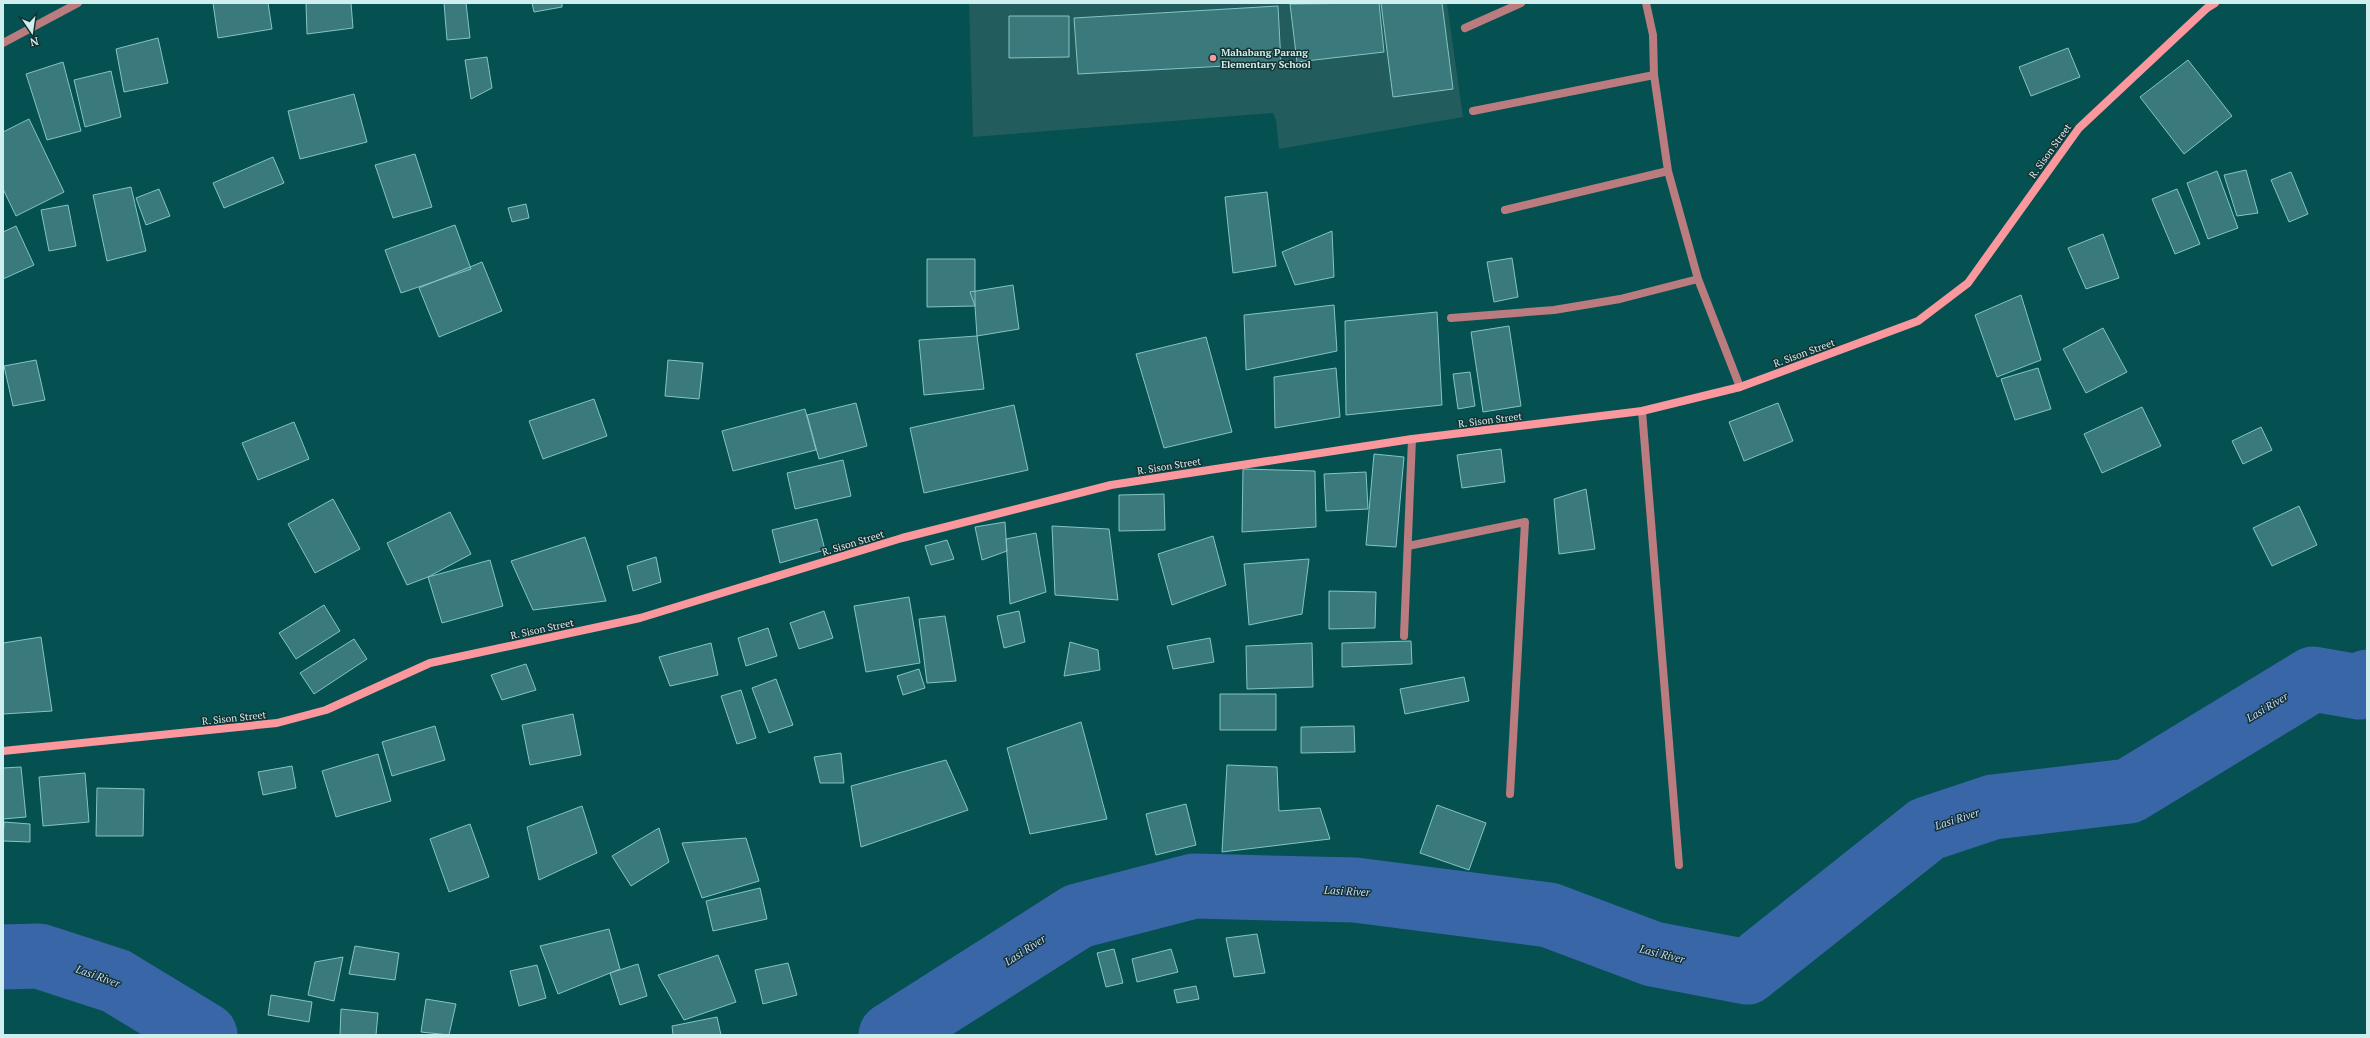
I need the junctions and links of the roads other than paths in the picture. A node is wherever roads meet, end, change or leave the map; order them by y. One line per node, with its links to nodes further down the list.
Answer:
1 (78, 3): 6 (street)
2 (1521, 3): 5 (street)
3 (1646, 3): 7 (street)
4 (2216, 3): 13 (street, R. Sison Street)
5 (1465, 28)
6 (3, 43)
7 (1654, 75): 8 (street); 9 (street)
8 (1473, 111)
9 (1668, 170): 10 (street); 11 (street)
10 (1506, 210)
11 (1698, 279): 12 (street); 13 (street)
12 (1451, 318)
13 (1740, 387): 14 (street, R. Sison Street)
14 (1642, 411): 15 (street, R. Sison Street); 20 (street)
15 (1412, 439): 16 (street); 18 (street, R. Sison Street)
16 (1408, 546): 17 (street); 19 (street)
17 (1404, 636)
18 (3, 752)
19 (1510, 794)
20 (1679, 865)

